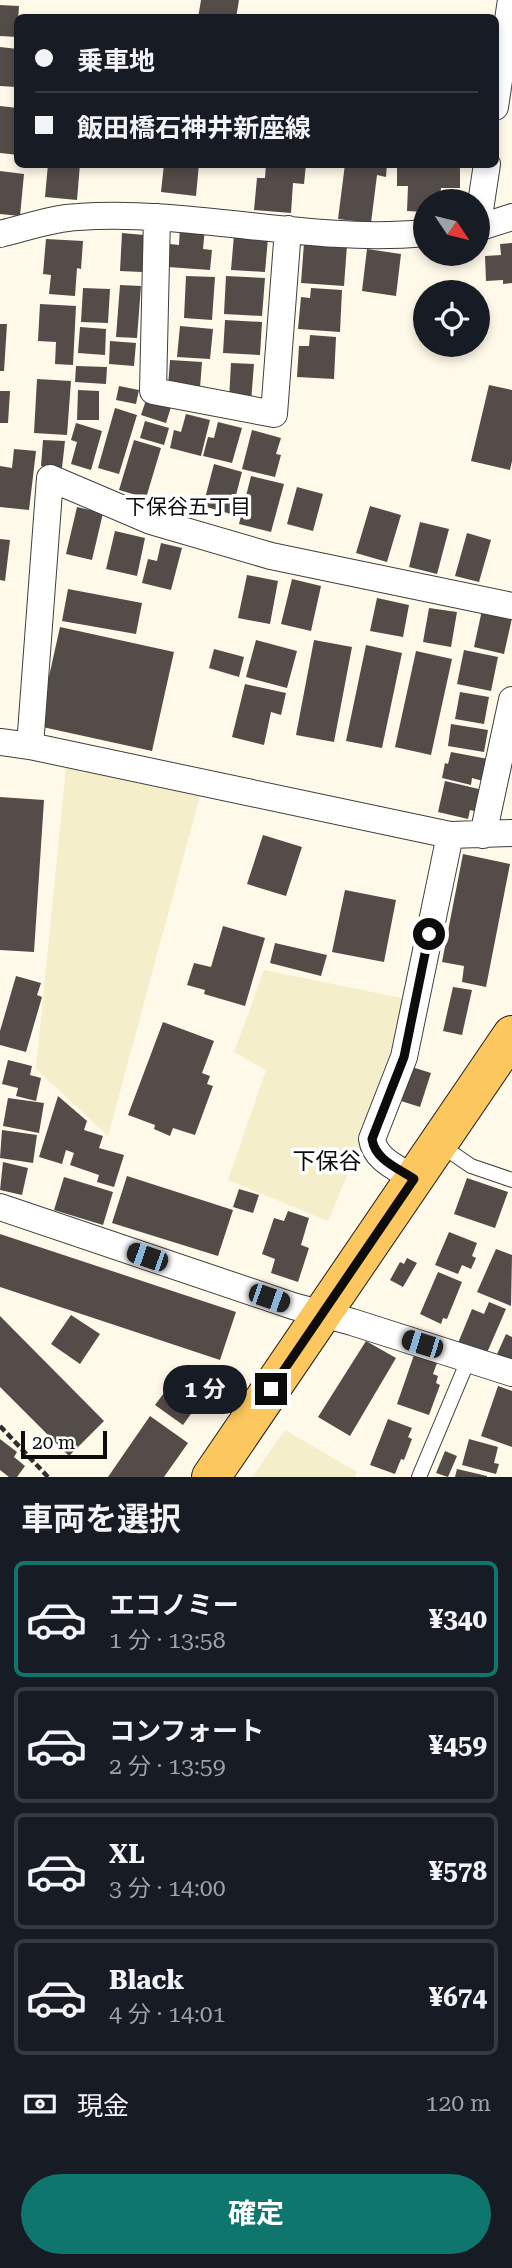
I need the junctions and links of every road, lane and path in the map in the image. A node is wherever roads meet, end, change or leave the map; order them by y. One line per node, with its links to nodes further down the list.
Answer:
1 (511, 0): 2 (street)
2 (499, 80)
3 (485, 168): 4 (street)
4 (483, 189)
5 (157, 217): 8 (street); 8 (street); 10 (street)
6 (512, 217): 7 (street)
7 (490, 224)
8 (288, 229): 9 (street)
9 (413, 233)
10 (0, 234)
11 (512, 606): 14 (street)
12 (512, 700): 17 (street)
13 (0, 741): 14 (street)
14 (30, 746): 16 (street)
15 (512, 834): 17 (street)
16 (450, 835): 17 (street); 20 (street)
17 (483, 835)
18 (512, 1035): 19 (main road)
19 (439, 1144): 20 (main road); 21 (lane)
20 (414, 1179): 23 (main road)
21 (512, 1180)
22 (0, 1207): 23 (street)
23 (321, 1313): 24 (street); 28 (main road)
24 (469, 1358): 25 (street); 29 (lane)
25 (512, 1373)
26 (0, 1426): 27 (path)
27 (48, 1477)
28 (211, 1477)
29 (418, 1477)

